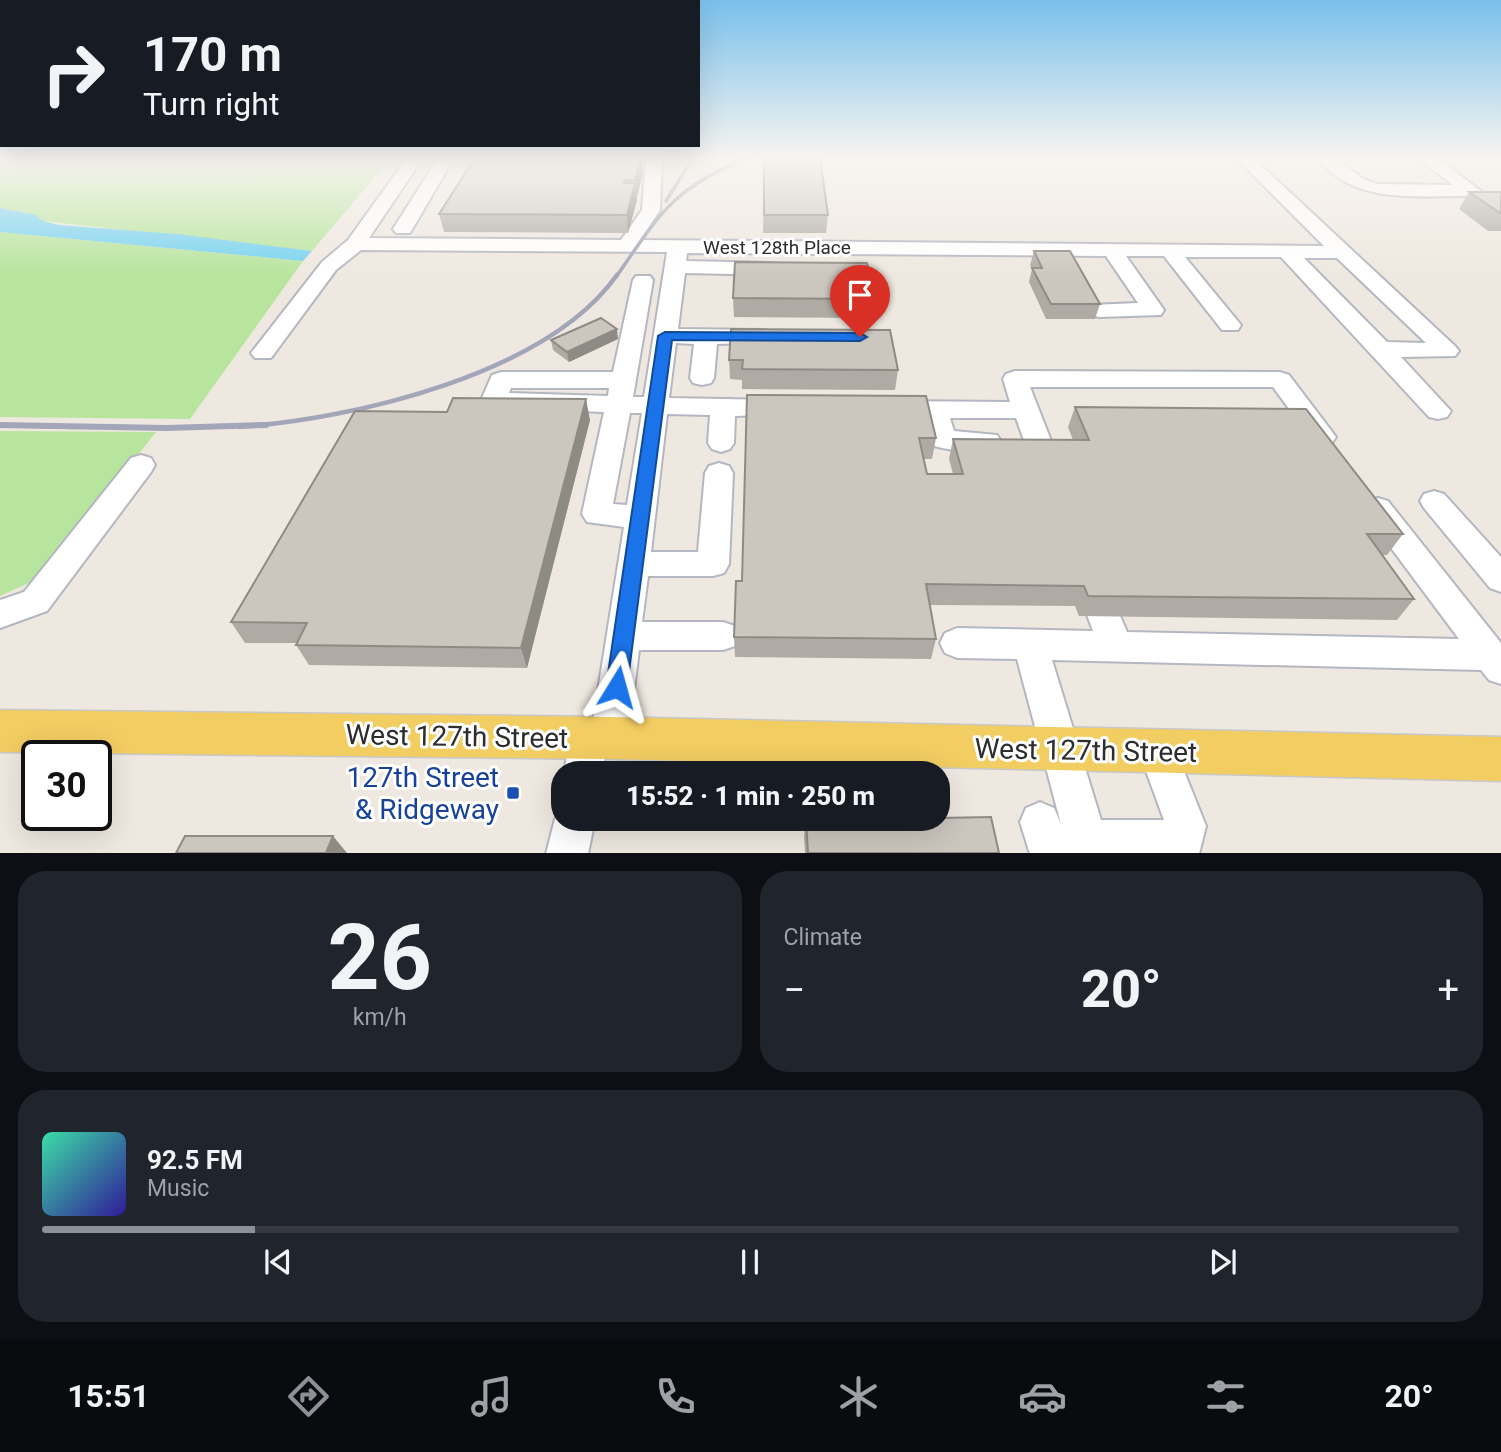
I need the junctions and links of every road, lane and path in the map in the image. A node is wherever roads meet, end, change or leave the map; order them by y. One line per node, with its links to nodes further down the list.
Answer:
1 (387, 198): 5 (lane)
2 (425, 198): 6 (street)
3 (652, 198): 7 (lane)
4 (1286, 198): 13 (lane)
5 (360, 237): 6 (street, West 128th Place); 25 (lane)
6 (404, 237): 7 (street, West 128th Place)
7 (627, 246): 14 (street, West 128th Place)
8 (857, 248): 9 (street, West 128th Place); 14 (street, West 128th Place); 16 (street)
9 (1112, 250): 10 (street, West 128th Place); 18 (street)
10 (1170, 251): 11 (street, West 128th Place); 19 (street)
11 (1197, 251): 12 (lane)
12 (1287, 252): 13 (lane); 24 (street)
13 (1342, 252): 24 (street)
14 (676, 257): 15 (street); 22 (street)
15 (784, 269)
16 (839, 269)
17 (643, 280): 23 (street)
18 (1100, 310)
19 (1230, 325)
20 (706, 337): 21 (street); 22 (street); 26 (street)
21 (789, 337)
22 (664, 341): 23 (street); 28 (street)
23 (630, 347): 27 (street)
24 (1381, 349): 34 (street)
25 (263, 353)
26 (702, 379)
27 (620, 392): 28 (street); 43 (street)
28 (655, 407): 29 (street); 43 (street)
29 (723, 408): 30 (street); 36 (street)
30 (802, 408)
31 (869, 409): 32 (street)
32 (935, 410): 33 (street); 35 (street)
33 (1026, 410): 35 (street); 37 (street)
34 (1438, 411)
35 (1038, 442): 41 (street)
36 (721, 443)
37 (1336, 454)
38 (141, 465): 47 (street)
39 (719, 473): 45 (lane)
40 (1360, 486): 53 (street)
41 (1057, 493)
42 (1434, 501): 46 (street)
43 (640, 517): 45 (street)
44 (1081, 556): 52 (street)
45 (634, 564): 48 (street)
46 (1501, 579)
47 (0, 614)
48 (624, 636): 49 (street); 55 (street)
49 (723, 636)
50 (957, 643): 51 (street)
51 (1030, 644): 52 (street); 56 (street)
52 (1115, 646): 53 (street)
53 (1495, 662)
54 (0, 731): 55 (main road, West 127th Street)
55 (593, 750): 56 (main road, West 127th Street)
56 (1060, 750): 57 (main road, West 127th Street); 60 (street)
57 (1158, 752): 58 (main road, West 127th Street); 61 (street)
58 (1501, 759)
59 (572, 831): 62 (street)
60 (1067, 843): 61 (street)
61 (1152, 847)
62 (567, 853)

